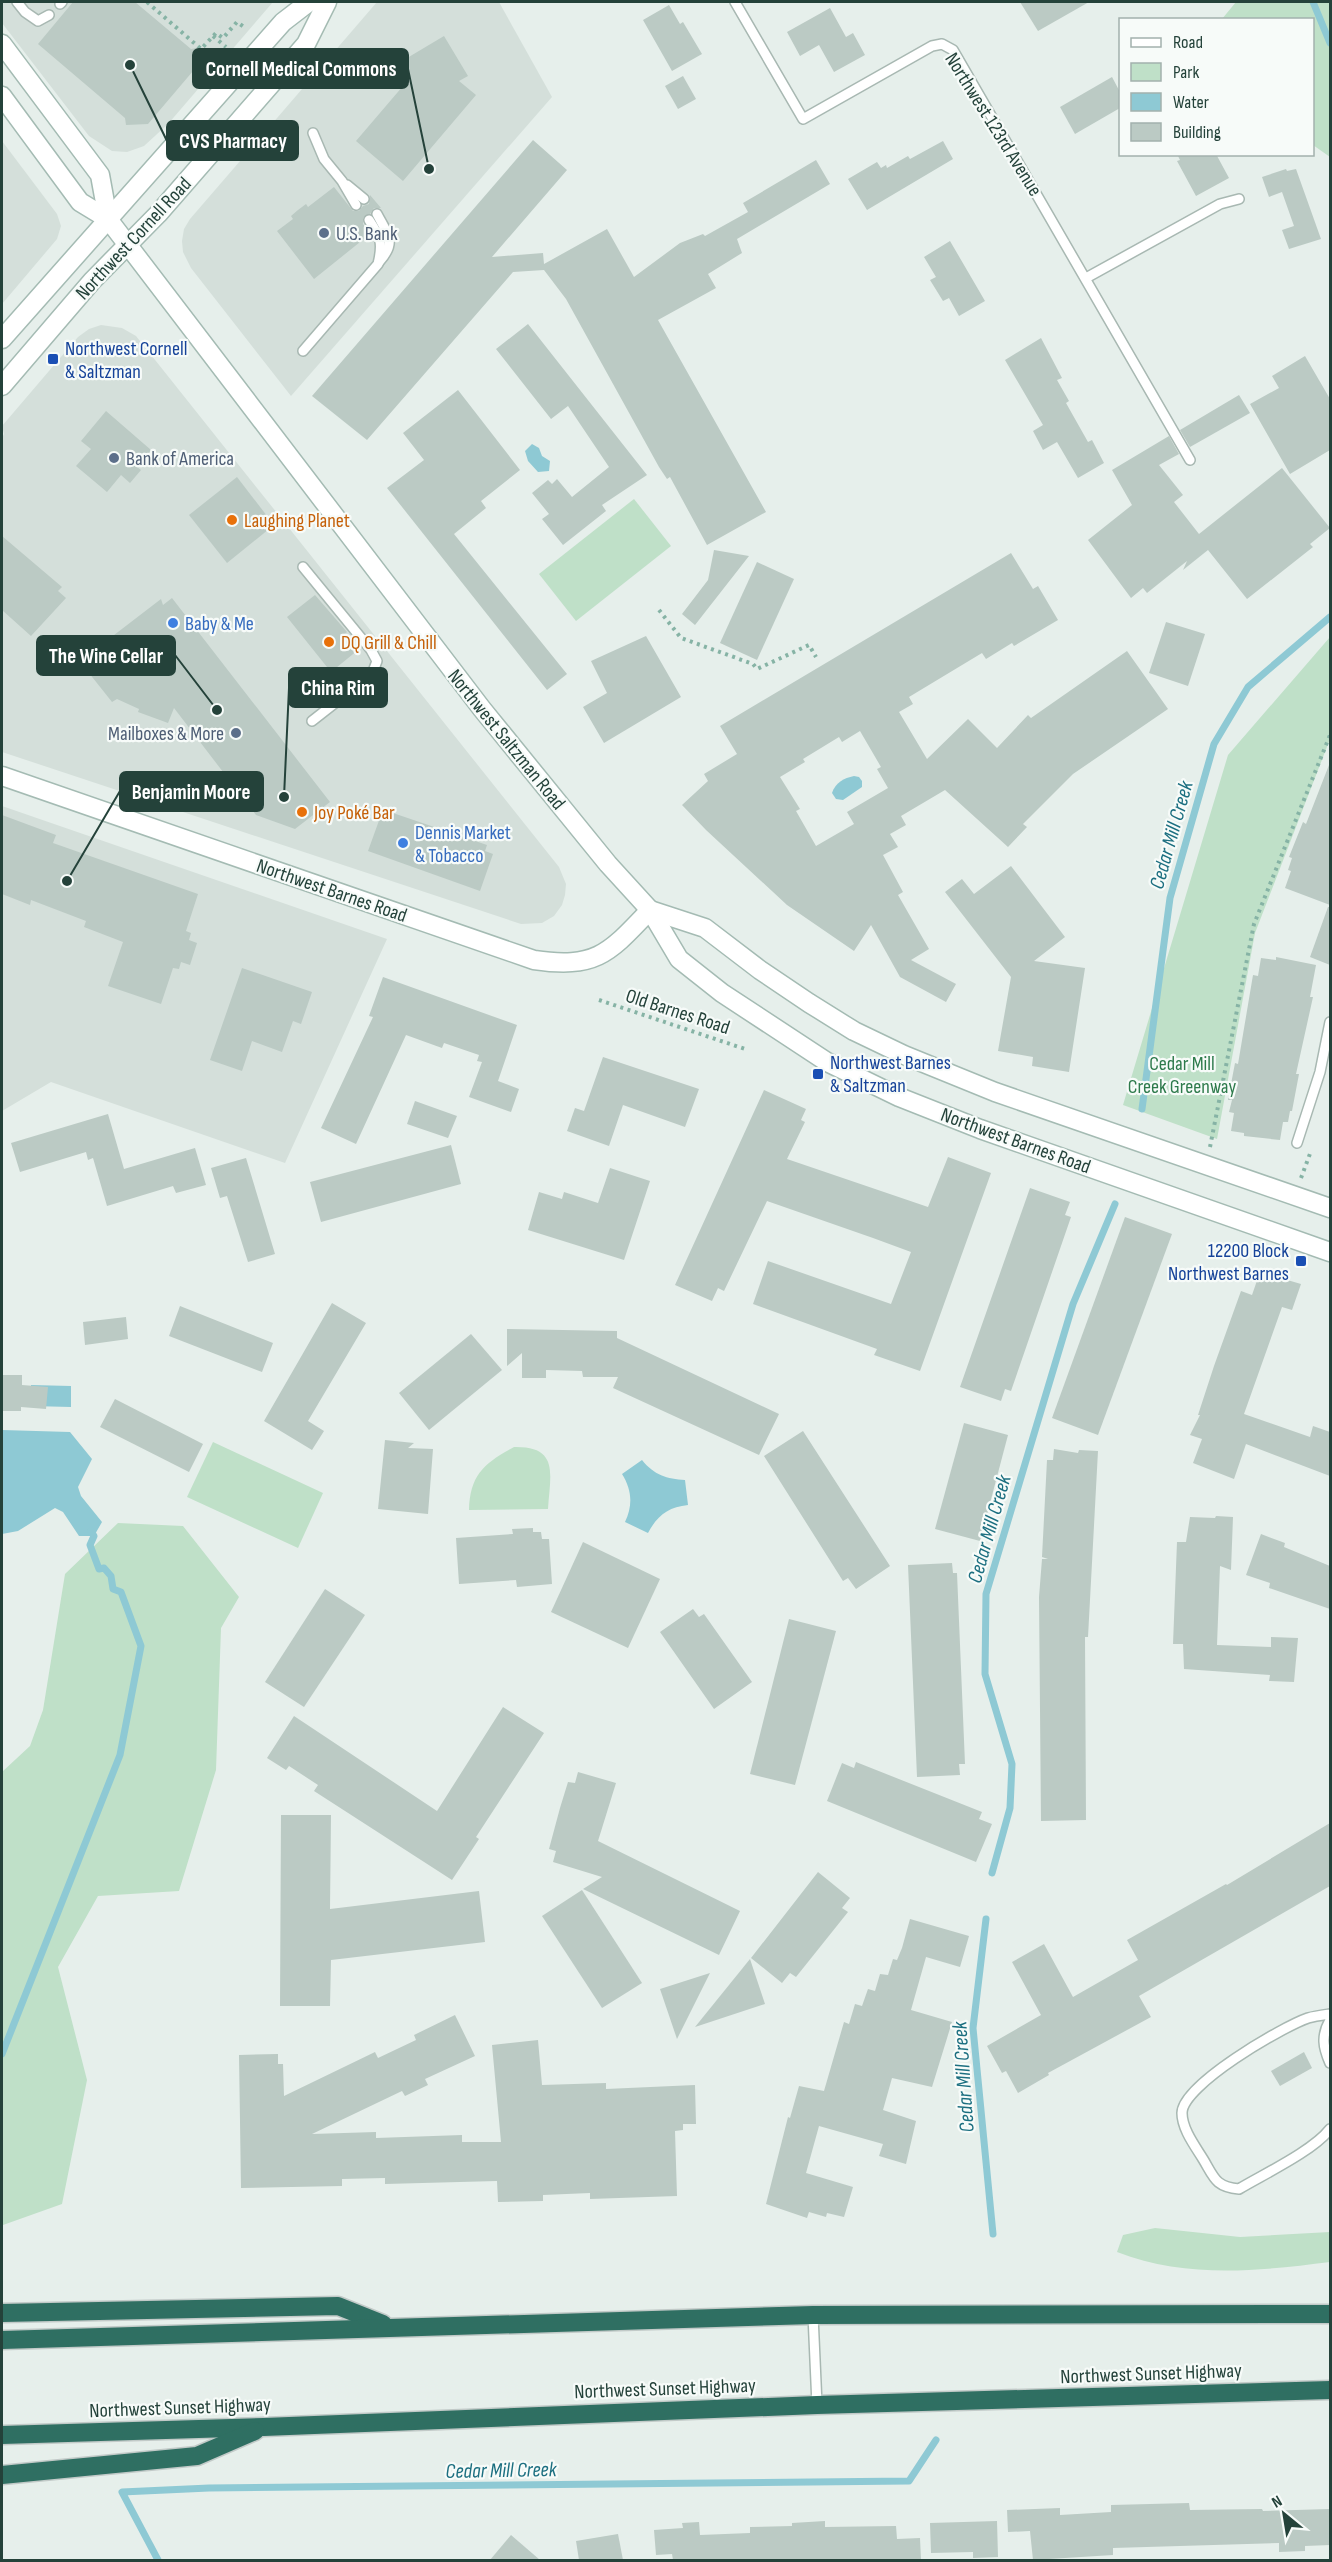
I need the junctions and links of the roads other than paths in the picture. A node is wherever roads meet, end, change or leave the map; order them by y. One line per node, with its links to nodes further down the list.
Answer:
1 (17, 2): 5 (lane)
2 (309, 2): 12 (main road, Northwest Cornell Road)
3 (327, 2): 14 (main road, Northwest Cornell Road)
4 (735, 2): 16 (lane, Northwest 123rd Avenue)
5 (49, 15)
6 (2, 44): 12 (main road, Northwest Saltzman Road)
7 (2, 96): 12 (main road, Northwest Saltzman Road)
8 (313, 134): 10 (lane)
9 (1239, 199): 16 (lane)
10 (360, 202)
11 (377, 214): 15 (lane)
12 (108, 219): 14 (main road, Northwest Saltzman Road); 17 (main road, Northwest Cornell Road)
13 (369, 220): 15 (lane)
14 (128, 245): 19 (main road, Northwest Cornell Road); 24 (main road, Northwest Saltzman Road)
15 (378, 264): 18 (lane)
16 (1086, 278): 20 (lane, Northwest 123rd Avenue)
17 (2, 339)
18 (303, 351)
19 (2, 386)
20 (1190, 460)
21 (303, 567): 22 (lane)
22 (312, 721)
23 (2, 776): 24 (main road, Northwest Barnes Road)
24 (650, 910): 27 (main road, Northwest Barnes Road); 28 (main road, Northwest Barnes Road)
25 (1330, 1022): 26 (lane)
26 (1301, 1145)
27 (1330, 1208)
28 (1330, 1252)
29 (1330, 2014): 32 (lane)
30 (1330, 2020): 31 (lane)
31 (1330, 2063)
32 (1330, 2129)
33 (2, 2313): 36 (highway)
34 (1330, 2314): 35 (highway)
35 (813, 2315): 36 (highway); 39 (lane)
36 (390, 2327): 37 (highway)
37 (2, 2340)
38 (1330, 2390): 39 (highway, Northwest Sunset Highway)
39 (817, 2405): 40 (highway, Northwest Sunset Highway)
40 (264, 2427): 41 (highway, Northwest Sunset Highway); 42 (highway)
41 (2, 2435)
42 (2, 2475)

